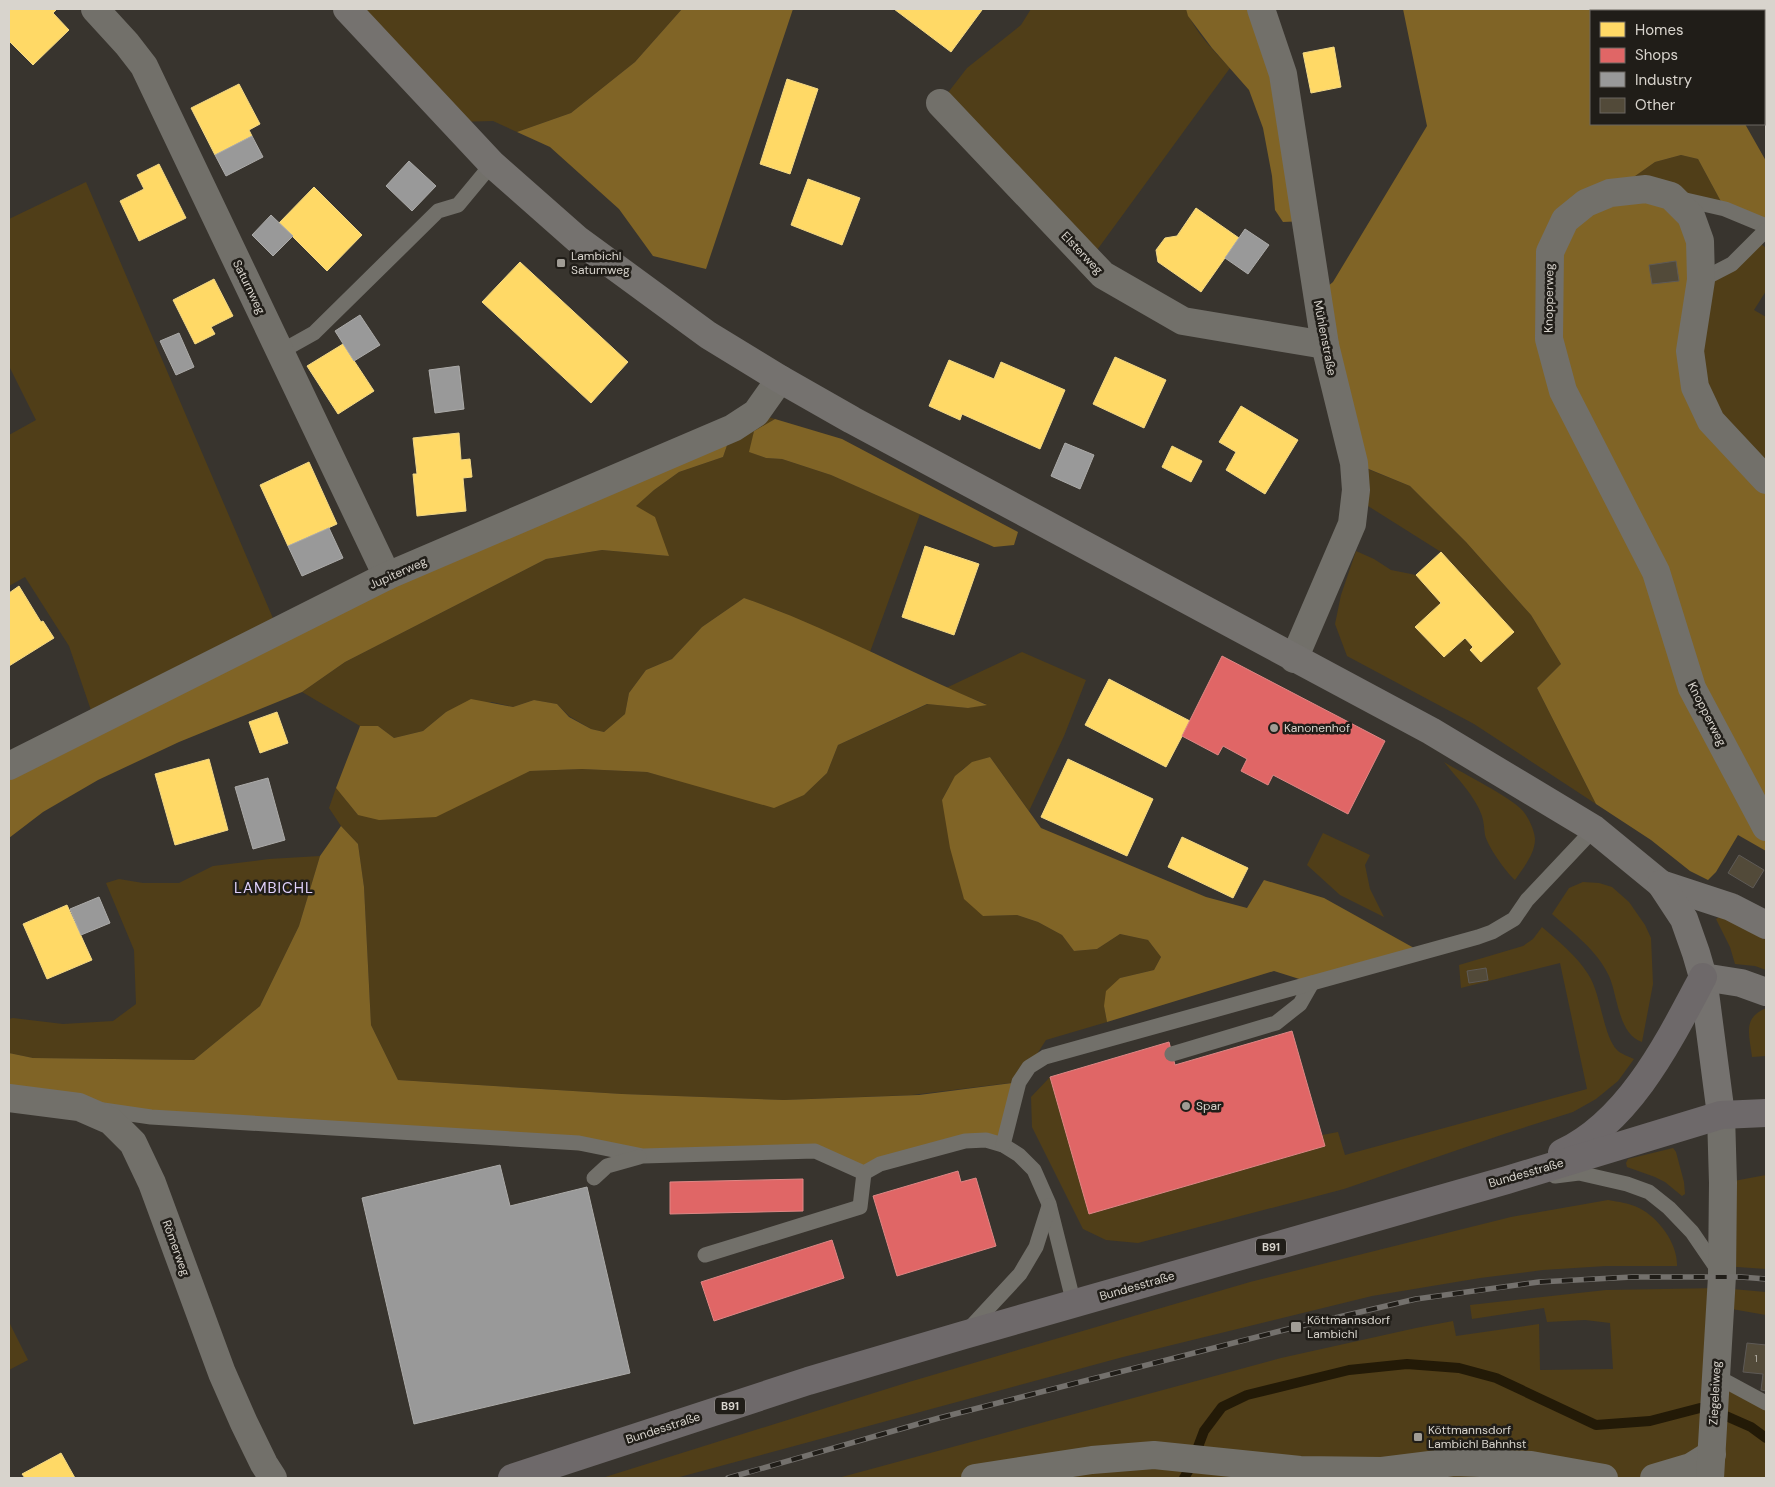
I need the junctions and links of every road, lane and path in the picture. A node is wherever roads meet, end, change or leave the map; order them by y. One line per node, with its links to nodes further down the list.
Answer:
1 (95, 9): 10 (street, Saturnweg)
2 (347, 9): 5 (main road)
3 (1261, 9): 9 (street, Mühlenstraße)
4 (940, 104): 9 (street, Elsterweg)
5 (492, 164): 10 (lane); 11 (main road)
6 (1671, 196): 7 (lane); 8 (street, Knopperweg); 16 (street, Knopperweg)
7 (1766, 228): 8 (lane)
8 (1701, 280): 12 (street, Knopperweg)
9 (1325, 345): 14 (street, Mühlenstraße)
10 (280, 352): 13 (street, Saturnweg)
11 (780, 379): 13 (street, Jupiterweg); 14 (main road)
12 (1766, 480)
13 (388, 576): 15 (street, Jupiterweg)
14 (1294, 659): 17 (main road)
15 (9, 766)
16 (1766, 827)
17 (1594, 829): 18 (main road); 21 (lane)
18 (1661, 884): 19 (main road); 20 (main road)
19 (1766, 925)
20 (1703, 977): 22 (main road); 27 (main road); 32 (main road)
21 (1312, 983): 23 (lane); 28 (lane)
22 (1766, 992)
23 (1172, 1054)
24 (9, 1098): 25 (street, Römerweg)
25 (79, 1107): 29 (lane); 42 (street, Römerweg)
26 (1766, 1113): 27 (main road, Bundesstraße / B91)
27 (1721, 1115): 32 (main road, Bundesstraße / B91); 35 (street, Ziegeleiweg)
28 (1003, 1144): 30 (lane); 33 (lane)
29 (643, 1156): 30 (lane); 31 (lane)
30 (864, 1173): 34 (lane)
31 (594, 1178)
32 (1506, 1180): 35 (lane); 36 (main road, Bundesstraße / B91)
33 (1049, 1204): 36 (lane); 37 (lane)
34 (705, 1255)
35 (1722, 1276): 38 (street, Ziegeleiweg)
36 (1074, 1304): 37 (main road, Bundesstraße / B91)
37 (964, 1335): 43 (main road, Bundesstraße / B91)
38 (1716, 1376): 39 (lane); 40 (street, Ziegeleiweg)
39 (1766, 1403)
40 (1711, 1466): 46 (street)
41 (1295, 1474): 44 (street); 45 (street)
42 (273, 1478)
43 (512, 1478)
44 (975, 1478)
45 (1604, 1478)
46 (1654, 1478)

